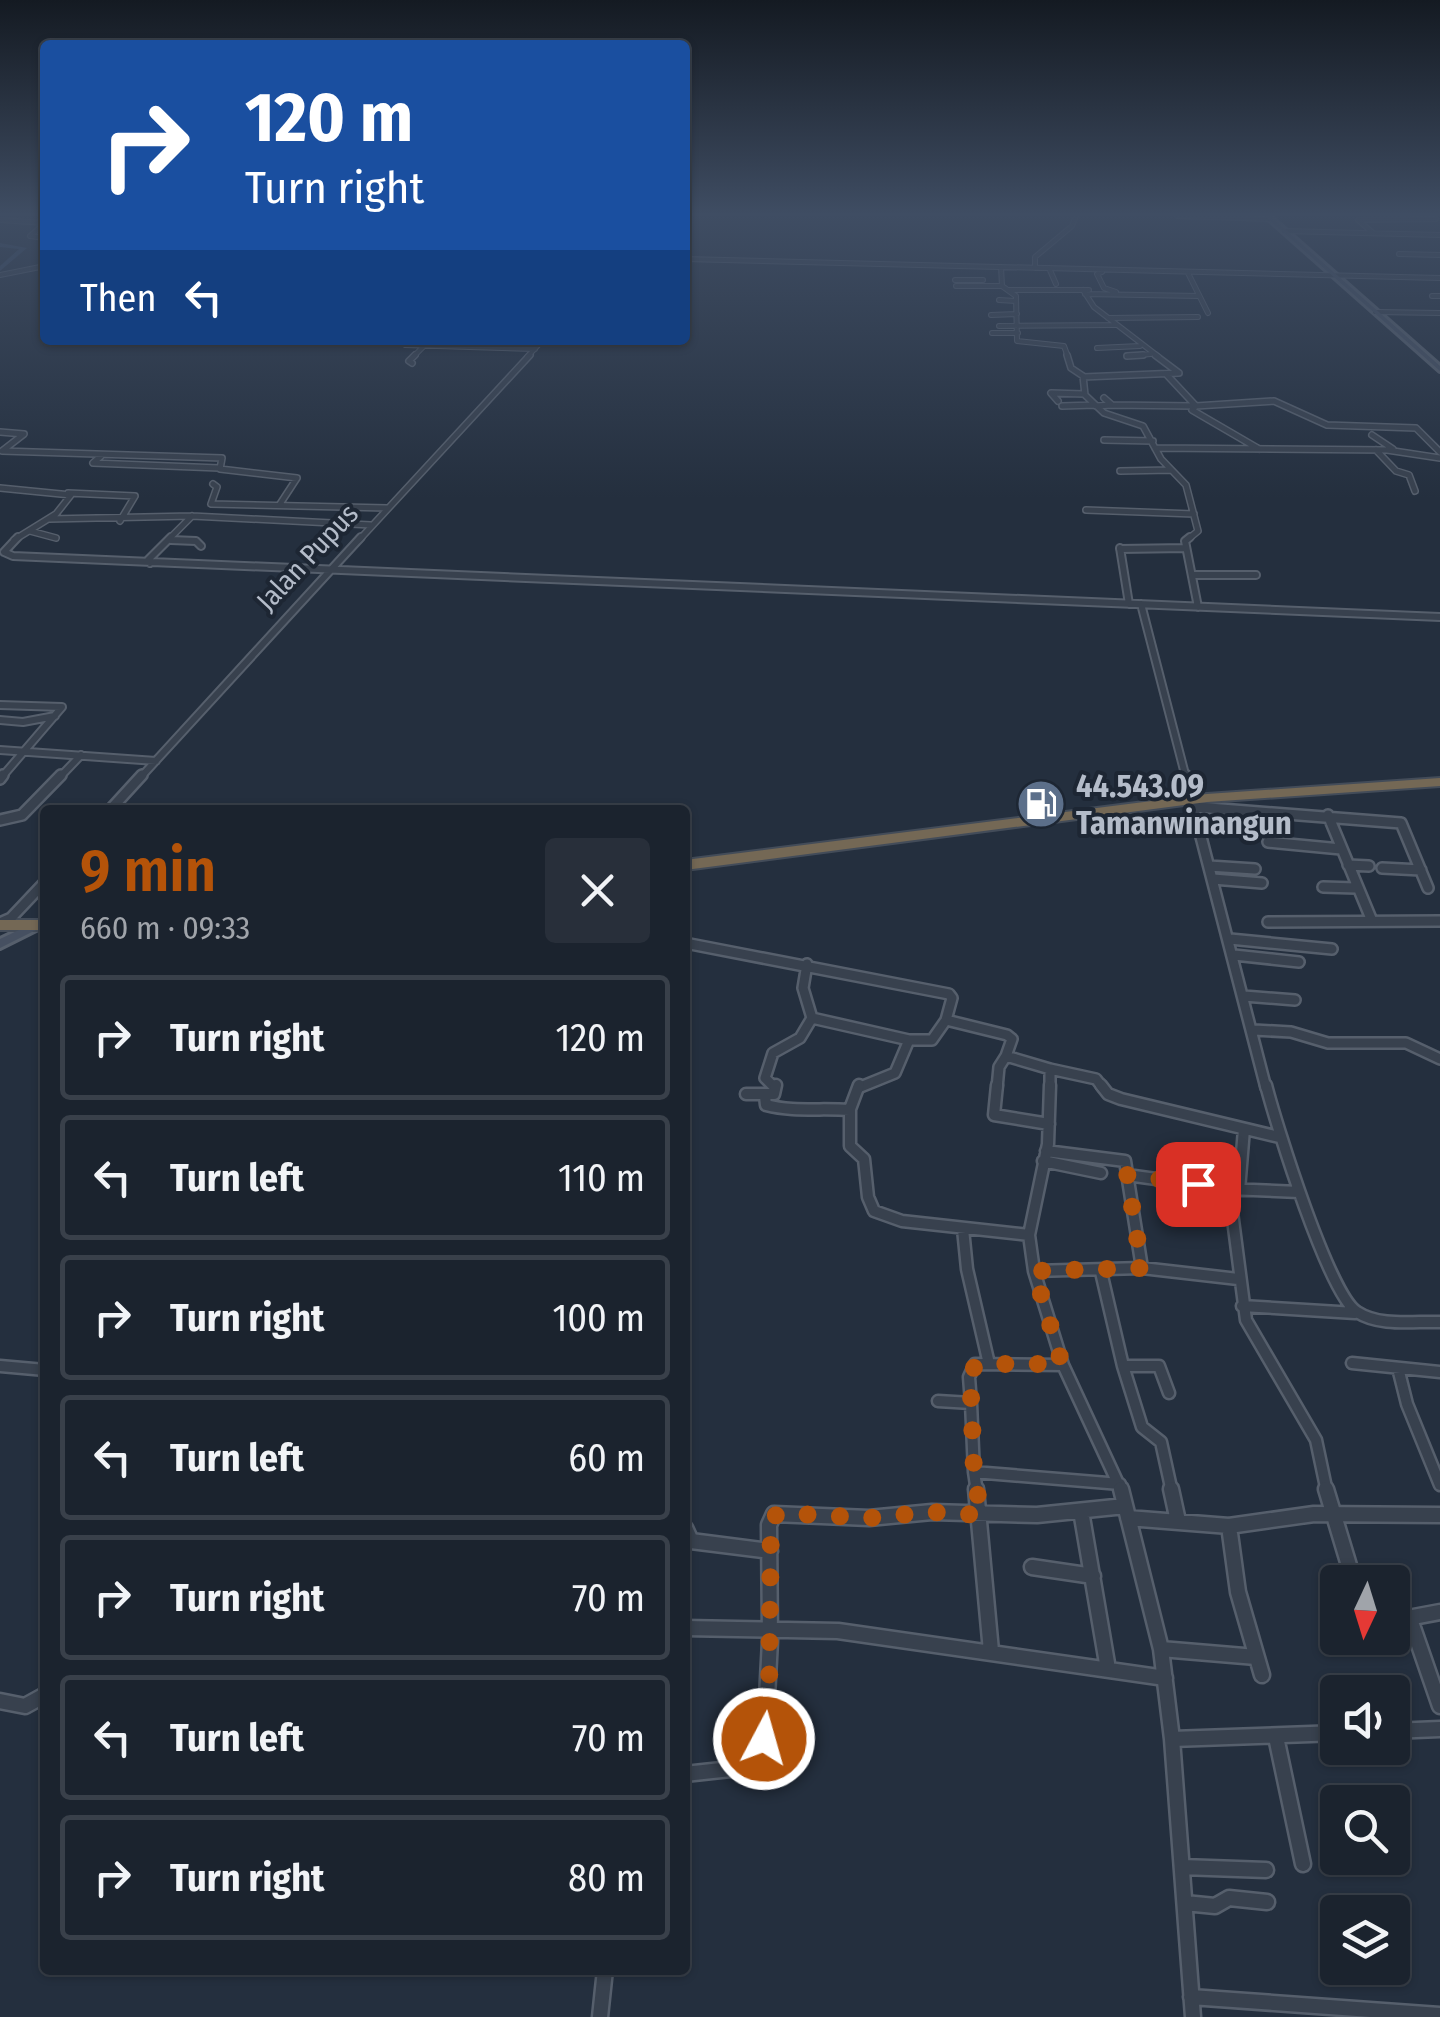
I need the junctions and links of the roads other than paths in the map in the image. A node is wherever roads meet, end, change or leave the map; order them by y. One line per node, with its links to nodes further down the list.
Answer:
1 (1017, 310): 7 (street)
2 (1098, 310): 10 (street)
3 (1206, 310): 6 (street)
4 (1375, 312): 5 (street); 22 (main road)
5 (1440, 312)
6 (1208, 313)
7 (1017, 314): 8 (street); 12 (street)
8 (991, 315)
9 (1198, 317): 10 (street)
10 (1108, 318): 11 (street)
11 (1116, 325): 12 (street); 17 (street)
12 (1018, 330): 12 (street); 24 (street)
13 (418, 345): 15 (street)
14 (539, 345): 18 (street, Jalan Pupus)
15 (424, 346): 18 (street); 21 (street)
16 (1095, 346): 17 (street)
17 (1140, 346): 19 (street)
18 (535, 349): 48 (street, Jalan Pupus)
19 (1151, 354): 20 (street); 23 (street)
20 (1127, 356)
21 (412, 363)
22 (1440, 369)
23 (1167, 375): 24 (street); 29 (street)
24 (1084, 378): 25 (street)
25 (1084, 394): 28 (street); 28 (street)
26 (1104, 398): 27 (street)
27 (1112, 405): 28 (street); 29 (street)
28 (1096, 406): 33 (street)
29 (1195, 406): 35 (street); 37 (street)
30 (0, 432): 38 (street)
31 (1372, 435): 36 (street)
32 (1104, 440): 33 (street)
33 (1154, 444): 35 (street); 40 (street)
34 (1376, 450): 35 (street); 36 (street); 44 (street)
35 (1262, 451)
36 (1400, 453): 37 (street)
37 (1440, 455)
38 (101, 456): 39 (street); 39 (street)
39 (219, 468): 47 (street)
40 (1172, 470): 41 (street); 51 (street)
41 (1120, 471)
42 (213, 484): 47 (street)
43 (0, 488): 45 (street)
44 (1415, 490)
45 (68, 494): 53 (street); 54 (street)
46 (1133, 502): 50 (street)
47 (280, 504): 48 (street)
48 (387, 508): 56 (street, Jalan Pupus)
49 (1086, 510): 50 (street)
50 (1137, 514): 51 (street)
51 (1194, 514): 61 (street)
52 (192, 516): 54 (street); 56 (street); 59 (street)
53 (50, 519): 54 (street); 57 (street)
54 (123, 519): 55 (street)
55 (105, 524)
56 (371, 525): 63 (street, Jalan Pupus)
57 (27, 531): 58 (street); 62 (street)
58 (56, 538)
59 (171, 540): 60 (street); 62 (street)
60 (200, 546)
61 (1186, 548): 64 (street); 66 (street)
62 (150, 563): 63 (street)
63 (329, 570): 66 (street); 76 (street, Jalan Pupus)
64 (1192, 575): 65 (street); 68 (street)
65 (1256, 575)
66 (1129, 604): 67 (street)
67 (1141, 604): 68 (street); 79 (street)
68 (1198, 607): 69 (street)
69 (1440, 617)
70 (0, 705): 71 (street)
71 (55, 716): 72 (street); 74 (street)
72 (0, 720)
73 (0, 750): 74 (street)
74 (24, 751): 75 (street); 77 (street)
75 (81, 754): 76 (street); 82 (street)
76 (156, 761): 80 (street, Jalan Pupus)
77 (0, 779)
78 (1440, 782): 79 (highway)
79 (1194, 804): 81 (street); 85 (highway); 87 (street)
80 (115, 805)
81 (1328, 816): 84 (street); 91 (street)
82 (0, 820)
83 (1268, 842): 84 (street)
84 (1341, 849): 86 (street)
85 (690, 865)
86 (1348, 865): 88 (street); 96 (street)
87 (1210, 866): 90 (street); 92 (street)
88 (1368, 866)
89 (1382, 868): 91 (street)
90 (1255, 870)
91 (1422, 870): 97 (street)
92 (1213, 879): 93 (street); 106 (street)
93 (1262, 883)
94 (1323, 887): 96 (street)
95 (40, 888): 98 (street)
96 (1356, 888): 99 (street)
97 (1428, 888)
98 (26, 904): 102 (street); 103 (street)
99 (1372, 921): 100 (street); 101 (street)
100 (1440, 921)
101 (1268, 922)
102 (0, 924): 104 (highway)
103 (40, 924)
104 (40, 925)
105 (40, 925): 107 (main road)
106 (1230, 939): 109 (street); 110 (street)
107 (0, 944)
108 (690, 944): 112 (street)
109 (1332, 949)
110 (1234, 955): 111 (street); 113 (street)
111 (1299, 962)
112 (807, 964): 115 (street); 116 (street)
113 (1244, 996): 114 (street); 117 (street)
114 (1295, 1000)
115 (812, 1018): 118 (street); 123 (street)
116 (946, 1020): 118 (street); 119 (street)
117 (1254, 1030): 120 (street); 127 (street)
118 (908, 1040): 124 (street)
119 (1006, 1056): 121 (street); 125 (street)
120 (1440, 1058)
121 (1050, 1069): 125 (street); 126 (street)
122 (746, 1094): 123 (street)
123 (764, 1096): 124 (street)
124 (850, 1110): 133 (street)
125 (1049, 1124): 128 (street)
126 (1244, 1129): 127 (street); 131 (street)
127 (1279, 1138): 132 (street)
128 (1045, 1156): 129 (street); 130 (street); 134 (street)
129 (1101, 1173)
130 (1127, 1175): 131 (street); 135 (street)
131 (1234, 1190): 132 (street); 138 (street)
132 (1299, 1192): 140 (street)
133 (962, 1229): 134 (street); 143 (street)
134 (1029, 1235): 136 (street)
135 (1142, 1268): 137 (street); 138 (street)
136 (1034, 1271): 137 (street); 144 (street)
137 (1101, 1272): 146 (street)
138 (1238, 1278): 139 (street)
139 (1242, 1306): 140 (street); 160 (street)
140 (1355, 1313): 141 (street)
141 (1440, 1322)
142 (1352, 1362): 147 (street)
143 (989, 1364): 144 (street); 152 (street)
144 (1062, 1364): 154 (street)
145 (0, 1366): 148 (street)
146 (1123, 1366): 150 (street); 161 (street)
147 (1398, 1368): 149 (street); 155 (street)
148 (40, 1370)
149 (1440, 1372)
150 (1169, 1392)
151 (938, 1402): 152 (street)
152 (971, 1404): 153 (street)
153 (974, 1472): 154 (street); 159 (street)
154 (1120, 1484): 157 (street)
155 (1440, 1485)
156 (1081, 1511): 157 (street); 159 (street); 167 (street)
157 (1126, 1512): 161 (street); 172 (street)
158 (1440, 1514): 160 (street)
159 (981, 1515): 164 (street); 173 (street)
160 (1332, 1515): 162 (street); 165 (street)
161 (1178, 1521): 162 (street)
162 (1229, 1526): 174 (street)
163 (690, 1539): 164 (street)
164 (770, 1550): 170 (street)
165 (1348, 1565)
166 (1032, 1568): 167 (street)
167 (1094, 1576): 175 (street)
168 (1440, 1612): 169 (street)
169 (1410, 1618): 180 (street)
170 (770, 1627): 171 (street); 173 (street); 186 (street)
171 (690, 1628)
172 (1160, 1649): 174 (street); 177 (street)
173 (991, 1651): 175 (street)
174 (1256, 1656): 176 (street)
175 (1108, 1669): 177 (street)
176 (1262, 1674)
177 (1165, 1678): 185 (street)
178 (40, 1698): 179 (street)
179 (0, 1701)
180 (1440, 1706)
181 (1440, 1729): 182 (street)
182 (1410, 1730)
183 (1320, 1734): 184 (street)
184 (1276, 1738): 185 (street); 187 (street)
185 (1172, 1739): 188 (street)
186 (690, 1774)
187 (1303, 1864)
188 (1182, 1868): 189 (street); 190 (street)
189 (1266, 1870)
190 (1185, 1902): 191 (street); 193 (street)
191 (1267, 1902)
192 (605, 1975): 196 (street)
193 (1191, 1997): 194 (street); 197 (street)
194 (1315, 2010): 195 (street)
195 (1440, 2015)
196 (600, 2017)
197 (1192, 2017)

